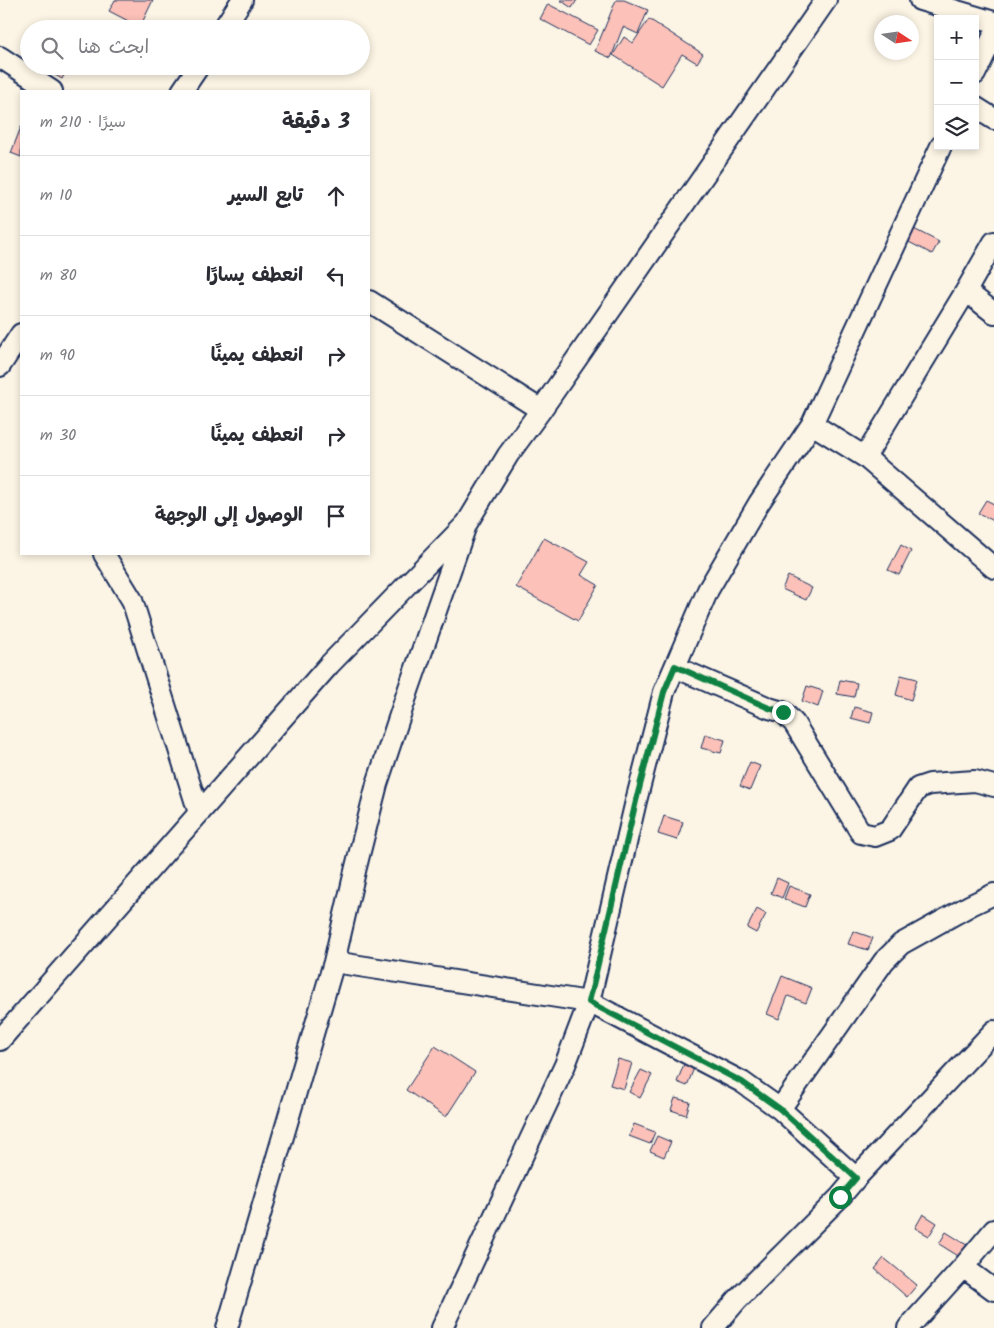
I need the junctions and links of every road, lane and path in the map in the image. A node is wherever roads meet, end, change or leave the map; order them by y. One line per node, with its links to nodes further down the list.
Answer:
1 (242, 0): 4 (street)
2 (826, 0): 23 (street)
3 (920, 0): 5 (street)
4 (229, 20)
5 (994, 22)
6 (994, 35): 8 (street)
7 (0, 57): 9 (street)
8 (979, 66)
9 (20, 70)
10 (28, 75): 12 (street)
11 (192, 75): 13 (street)
12 (50, 90)
13 (183, 90)
14 (979, 109): 15 (street)
15 (994, 119)
16 (939, 150): 24 (street)
17 (994, 242): 18 (street)
18 (966, 291): 20 (street); 25 (street)
19 (370, 302): 23 (street)
20 (994, 314)
21 (20, 336): 22 (street)
22 (0, 366)
23 (541, 410): 26 (street)
24 (812, 424): 25 (street); 29 (street)
25 (865, 457): 28 (street)
26 (467, 523): 31 (street); 33 (street)
27 (105, 555): 31 (street)
28 (994, 568)
29 (675, 666): 30 (street); 34 (street)
30 (994, 786)
31 (200, 813): 36 (street)
32 (994, 894): 37 (street)
33 (334, 962): 34 (street); 42 (street)
34 (589, 1002): 37 (street); 43 (street)
35 (994, 1031): 38 (street)
36 (0, 1040)
37 (780, 1109): 38 (street)
38 (856, 1178): 44 (street)
39 (994, 1230): 40 (street)
40 (963, 1266): 41 (street); 45 (street)
41 (994, 1290)
42 (227, 1328)
43 (442, 1328)
44 (713, 1328)
45 (908, 1328)

